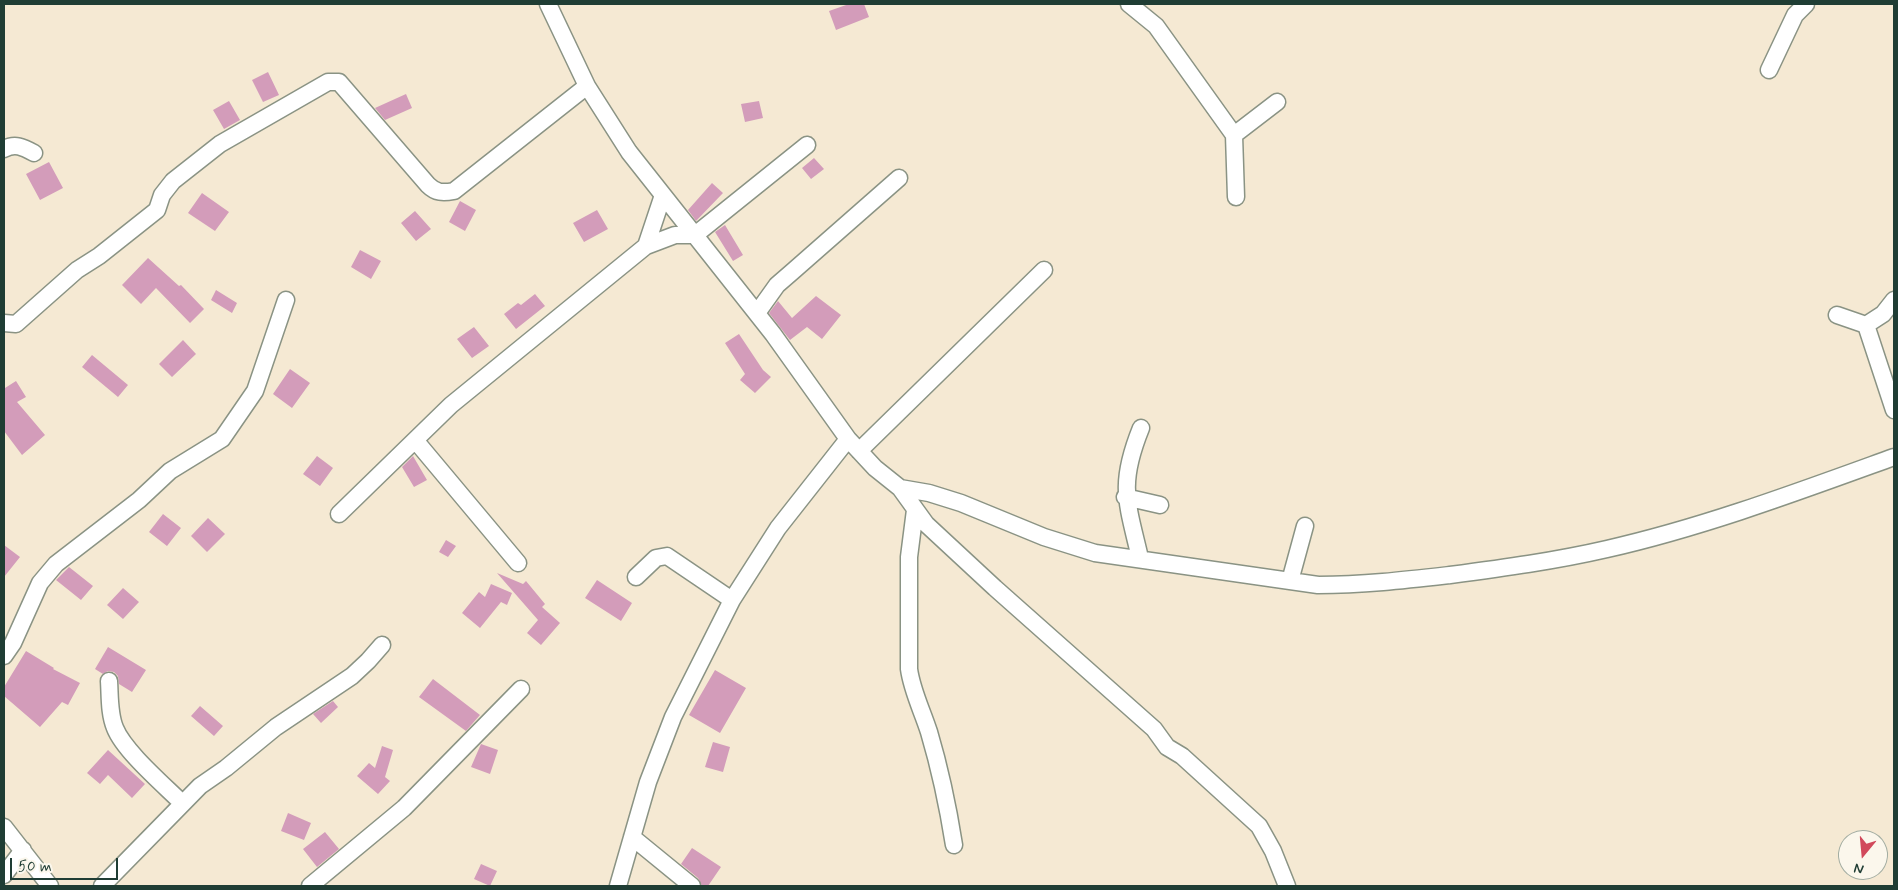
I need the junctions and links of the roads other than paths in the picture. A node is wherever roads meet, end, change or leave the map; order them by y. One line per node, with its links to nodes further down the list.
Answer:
1 (548, 4): 5 (street)
2 (1129, 4): 7 (street)
3 (1806, 4): 4 (street)
4 (1769, 70)
5 (587, 86): 12 (street); 21 (street)
6 (1277, 102): 7 (street)
7 (1234, 135): 13 (street)
8 (807, 144): 14 (street)
9 (4, 149): 10 (street)
10 (34, 153)
11 (899, 178): 19 (street)
12 (663, 195): 14 (street); 15 (street)
13 (1236, 197)
14 (695, 235): 15 (street); 19 (street)
15 (646, 246): 26 (street)
16 (1044, 270): 27 (street)
17 (286, 300): 41 (street)
18 (1894, 300): 22 (street)
19 (757, 313): 25 (street)
20 (1837, 314): 22 (street)
21 (4, 323)
22 (1866, 325): 23 (street)
23 (1894, 410)
24 (1141, 428): 30 (street)
25 (848, 439): 27 (street); 39 (street)
26 (415, 440): 33 (street); 36 (street)
27 (859, 451): 29 (street)
28 (1894, 457): 38 (street)
29 (900, 488): 32 (street); 35 (street)
30 (1125, 497): 31 (street); 35 (street)
31 (1160, 504)
32 (915, 510): 47 (street); 55 (street)
33 (339, 514)
34 (1305, 526): 38 (street)
35 (1140, 558): 38 (street)
36 (518, 563)
37 (636, 577): 39 (street)
38 (1290, 581)
39 (732, 600): 46 (street)
40 (382, 645): 44 (street)
41 (4, 656)
42 (109, 681): 44 (street)
43 (521, 689): 52 (street)
44 (182, 803): 51 (street)
45 (4, 828): 48 (street)
46 (632, 837): 53 (street); 54 (street)
47 (954, 845)
48 (23, 850): 49 (street); 50 (street)
49 (4, 875)
50 (50, 886)
51 (102, 886)
52 (310, 886)
53 (618, 886)
54 (692, 886)
55 (1287, 886)

